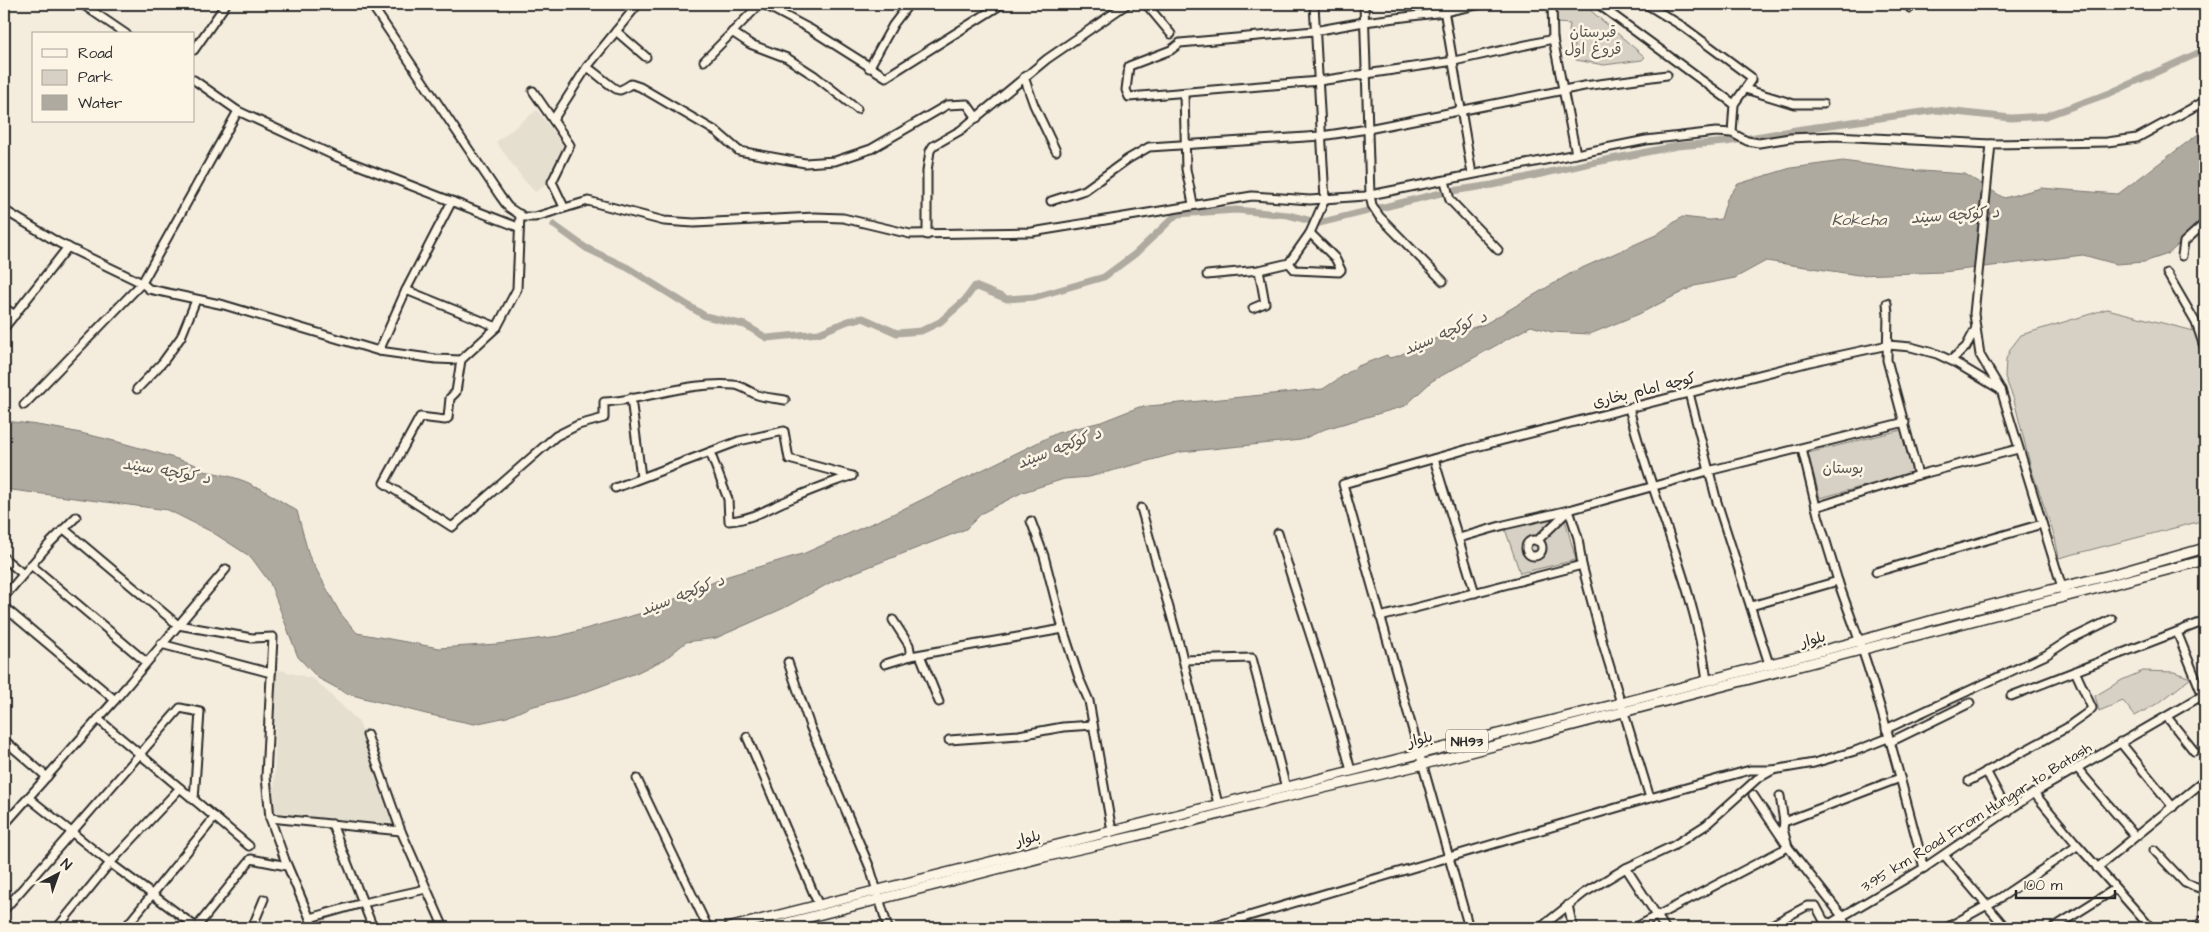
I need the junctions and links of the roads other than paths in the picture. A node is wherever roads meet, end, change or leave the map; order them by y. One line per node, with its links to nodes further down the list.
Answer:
1 (82, 4): 20 (street)
2 (226, 4): 25 (street)
3 (371, 4): 64 (street)
4 (638, 4): 21 (street)
5 (761, 4): 22 (street); 30 (street)
6 (909, 4): 30 (street)
7 (1002, 4): 30 (street)
8 (1127, 4): 33 (street)
9 (1146, 4): 23 (street)
10 (1314, 4): 19 (street)
11 (1364, 4): 18 (street)
12 (1443, 4): 17 (street)
13 (1481, 4): 17 (street)
14 (1552, 4): 24 (street)
15 (1598, 4): 41 (street)
16 (1646, 4): 36 (street)
17 (1444, 12): 18 (street); 28 (street)
18 (1364, 22): 19 (street); 31 (street)
19 (1314, 31): 35 (street); 39 (street)
20 (123, 32)
21 (616, 32): 26 (street); 29 (street)
22 (732, 32): 27 (street); 44 (street)
23 (1171, 34)
24 (1553, 40): 28 (street); 37 (street)
25 (195, 49)
26 (646, 57)
27 (704, 61)
28 (1454, 61): 31 (street); 45 (street)
29 (587, 67): 46 (street); 47 (street)
30 (869, 68)
31 (1365, 73): 35 (street); 48 (street)
32 (1667, 75): 37 (street)
33 (1024, 77): 46 (street); 53 (street)
34 (195, 81): 43 (street)
35 (1319, 81): 39 (street); 50 (street)
36 (1745, 89): 41 (street); 42 (street)
37 (1564, 90): 45 (street); 54 (street)
38 (533, 91): 47 (street)
39 (1184, 94): 51 (street)
40 (2205, 100): 52 (street)
41 (1734, 104): 49 (street)
42 (1822, 104)
43 (238, 110): 59 (street); 77 (street)
44 (857, 110)
45 (1461, 110): 48 (street); 55 (street)
46 (977, 118): 68 (street)
47 (553, 120): 62 (street)
48 (1368, 129): 50 (street); 57 (street)
49 (1732, 133): 52 (street); 54 (street)
50 (1321, 136): 51 (street); 58 (street)
51 (1185, 143): 60 (street); 61 (street)
52 (1991, 144): 86 (street)
53 (1056, 150)
54 (1576, 154): 55 (street)
55 (1472, 174): 56 (street)
56 (1446, 185): 57 (street); 70 (street)
57 (1370, 195): 58 (street); 76 (street)
58 (1324, 199): 61 (street); 67 (street)
59 (452, 201): 66 (street); 78 (street)
60 (1051, 201)
61 (1193, 204): 68 (street)
62 (564, 207): 64 (street); 68 (street)
63 (4, 210): 69 (street)
64 (520, 214): 66 (street)
65 (2205, 223): 71 (street)
66 (518, 227): 84 (street)
67 (1311, 229): 72 (street); 72 (street)
68 (927, 235)
69 (68, 247): 77 (street); 83 (street)
70 (1498, 250)
71 (2182, 256)
72 (1290, 263): 73 (street)
73 (1259, 270): 75 (street); 82 (street)
74 (2168, 273): 88 (street)
75 (1207, 275)
76 (1444, 281)
77 (142, 283): 79 (street); 97 (street)
78 (406, 290): 84 (street); 89 (street)
79 (196, 300): 89 (street); 92 (street)
80 (1887, 303): 87 (street)
81 (4, 308): 83 (street)
82 (1253, 308)
83 (15, 314): 85 (street)
84 (497, 327): 90 (street)
85 (4, 328)
86 (1976, 328): 91 (street); 93 (street)
87 (1888, 345): 91 (street, کوچه امام بخاری); 94 (street, کوچه امام بخاری); 99 (street)
88 (2205, 348)
89 (379, 351): 90 (street)
90 (461, 360): 95 (street)
91 (1951, 360): 93 (street, کوچه امام بخاری)
92 (137, 389)
93 (2001, 390): 101 (street)
94 (1689, 393): 98 (street, کوچه امام بخاری); 104 (street)
95 (631, 398): 96 (street); 106 (street)
96 (785, 400)
97 (24, 405)
98 (1629, 408): 103 (street, کوچه امام بخاری); 107 (street)
99 (1905, 422): 100 (street); 105 (street)
100 (1802, 449): 104 (street); 110 (street)
101 (2018, 449): 105 (street); 114 (street)
102 (710, 452): 102 (street); 106 (street)
103 (1434, 459): 117 (street); 134 (street, کوچه امام بخاری)
104 (1708, 471): 107 (street); 132 (street)
105 (1918, 475): 110 (street)
106 (641, 477): 108 (street)
107 (1653, 486): 111 (street); 153 (street)
108 (614, 488)
109 (1141, 508): 145 (street)
110 (1816, 508): 127 (street)
111 (1569, 510): 117 (street); 118 (street); 123 (street)
112 (76, 516): 115 (street)
113 (1031, 521): 139 (street)
114 (2042, 524): 125 (street); 128 (street)
115 (64, 529): 122 (street); 138 (street)
116 (1278, 533): 177 (street)
117 (1459, 538): 129 (street)
118 (1537, 541)
119 (2205, 548): 128 (main road, بلوار / NH93)
120 (4, 558): 126 (street)
121 (2205, 560): 130 (main road, بلوار / NH93)
122 (31, 565): 126 (street); 147 (street)
123 (1582, 565): 129 (street); 158 (street)
124 (226, 569): 138 (street)
125 (1876, 572)
126 (23, 574): 131 (street)
127 (1838, 581): 132 (street); 142 (street)
128 (2062, 586): 130 (street); 142 (main road, بلوار / NH93)
129 (1474, 593): 134 (street)
130 (2065, 597): 142 (main road, بلوار / NH93)
131 (4, 598)
132 (1751, 606): 150 (street)
133 (4, 607): 156 (street)
134 (1380, 618): 172 (street)
135 (2112, 619): 164 (street)
136 (893, 620): 144 (street)
137 (2205, 621): 140 (street)
138 (178, 625): 141 (street); 152 (street)
139 (1063, 629): 143 (street); 163 (street)
140 (2177, 632): 151 (street); 154 (street)
141 (161, 644): 147 (street); 152 (street)
142 (1860, 645): 146 (main road, بلوار / NH93); 164 (street)
143 (920, 655): 144 (street); 157 (street)
144 (911, 656): 149 (street)
145 (1183, 660): 185 (street); 192 (street)
146 (1799, 661): 150 (main road, بلوار / NH93); 160 (main road, بلوار / NH93)
147 (146, 662): 156 (street)
148 (788, 662): 220 (street)
149 (885, 664)
150 (1769, 664): 153 (main road, بلوار / NH93)
151 (2075, 671): 155 (street); 178 (street)
152 (271, 673): 196 (street)
153 (1707, 680): 158 (main road, بلوار / NH93)
154 (2204, 695): 161 (street, 3.95 km Road From Hungar to Batash)
155 (2011, 696)
156 (115, 700): 162 (street)
157 (939, 702)
158 (1621, 702): 160 (street); 172 (main road, بلوار / NH93)
159 (1970, 703): 169 (street)
160 (1624, 712): 174 (main road, بلوار / NH93); 190 (street)
161 (2167, 717): 170 (street, 3.95 km Road From Hungar to Batash); 171 (street)
162 (98, 719): 173 (street); 179 (street)
163 (1093, 725): 168 (street); 201 (street)
164 (1886, 729): 169 (street)
165 (367, 735): 200 (street)
166 (747, 737): 223 (street)
167 (4, 740): 179 (street)
168 (949, 740)
169 (1889, 740): 176 (street); 180 (street)
170 (2120, 742): 175 (street, 3.95 km Road From Hungar to Batash); 193 (street)
171 (2194, 751)
172 (1420, 753): 174 (street); 177 (main road, بلوار / NH93)
173 (141, 755): 184 (street); 191 (street); 202 (street)
174 (1424, 764): 208 (main road, بلوار / NH93); 210 (street)
175 (2077, 768): 186 (street, 3.95 km Road From Hungar to Batash); 203 (street)
176 (1773, 770): 190 (street); 213 (street)
177 (1351, 771): 185 (main road, بلوار / NH93)
178 (1986, 771): 183 (street); 194 (street)
179 (47, 777): 189 (street)
180 (1900, 778): 197 (street); 214 (street)
181 (638, 779): 240 (street)
182 (2205, 780): 193 (street)
183 (1969, 781)
184 (180, 788): 191 (street); 211 (street)
185 (1286, 788): 192 (main road, بلوار / NH93)
186 (2034, 793): 194 (street, 3.95 km Road From Hungar to Batash); 205 (street)
187 (1753, 795): 206 (street)
188 (1780, 796): 197 (street)
189 (28, 798): 199 (street); 202 (street)
190 (1650, 798): 210 (street)
191 (194, 800): 195 (street)
192 (1218, 804): 201 (main road, بلوار / NH93)
193 (2173, 806): 203 (street)
194 (2008, 812): 209 (street, 3.95 km Road From Hungar to Batash)
195 (215, 817): 204 (street); 219 (street)
196 (270, 818): 198 (street); 212 (street)
197 (1784, 822): 206 (street)
198 (332, 824): 200 (street); 222 (street)
199 (4, 825)
200 (400, 831): 216 (street)
201 (1112, 831): 208 (main road, بلوار / NH93)
202 (71, 832): 211 (street); 226 (street)
203 (2135, 836): 215 (street)
204 (249, 846)
205 (2077, 846): 215 (street); 225 (street)
206 (1788, 847): 227 (street); 228 (street)
207 (2154, 850): 218 (street)
208 (1042, 853): 220 (main road, بلوار / NH93)
209 (1944, 854): 214 (street, 3.95 km Road From Hungar to Batash); 225 (street)
210 (1450, 857): 244 (street); 245 (street)
211 (110, 863): 219 (street); 233 (street)
212 (288, 866): 229 (street); 235 (street)
213 (1626, 868): 224 (street); 227 (street)
214 (1924, 868): 228 (street, 3.95 km Road From Hungar to Batash)
215 (2097, 868): 217 (street)
216 (426, 889): 222 (street); 239 (street)
217 (2115, 889): 254 (street); 255 (street)
218 (2205, 890)
219 (152, 895): 234 (street); 235 (street)
220 (878, 896): 223 (main road, بلوار / NH93); 242 (main road, بلوار / NH93); 243 (street)
221 (264, 899): 236 (street)
222 (363, 903): 229 (street); 238 (street)
223 (819, 906): 241 (main road, بلوار / NH93)
224 (1568, 906): 246 (street); 247 (street)
225 (1987, 906): 252 (street); 253 (street)
226 (4, 910)
227 (1657, 916): 248 (street); 249 (street)
228 (1842, 916): 250 (street, 3.95 km Road From Hungar to Batash); 251 (street)
229 (310, 918): 237 (street)
230 (2205, 918): 256 (street)
231 (4, 924): 232 (main road)
232 (10, 928)
233 (58, 928)
234 (125, 928)
235 (196, 928)
236 (252, 928)
237 (314, 928)
238 (373, 928)
239 (444, 928)
240 (708, 928)
241 (728, 928)
242 (767, 928)
243 (888, 928)
244 (1208, 928)
245 (1469, 928)
246 (1540, 928)
247 (1573, 928)
248 (1634, 928)
249 (1665, 928)
250 (1766, 928)
251 (1847, 928)
252 (1946, 928)
253 (2006, 928)
254 (2053, 928)
255 (2151, 928)
256 (2196, 928)

